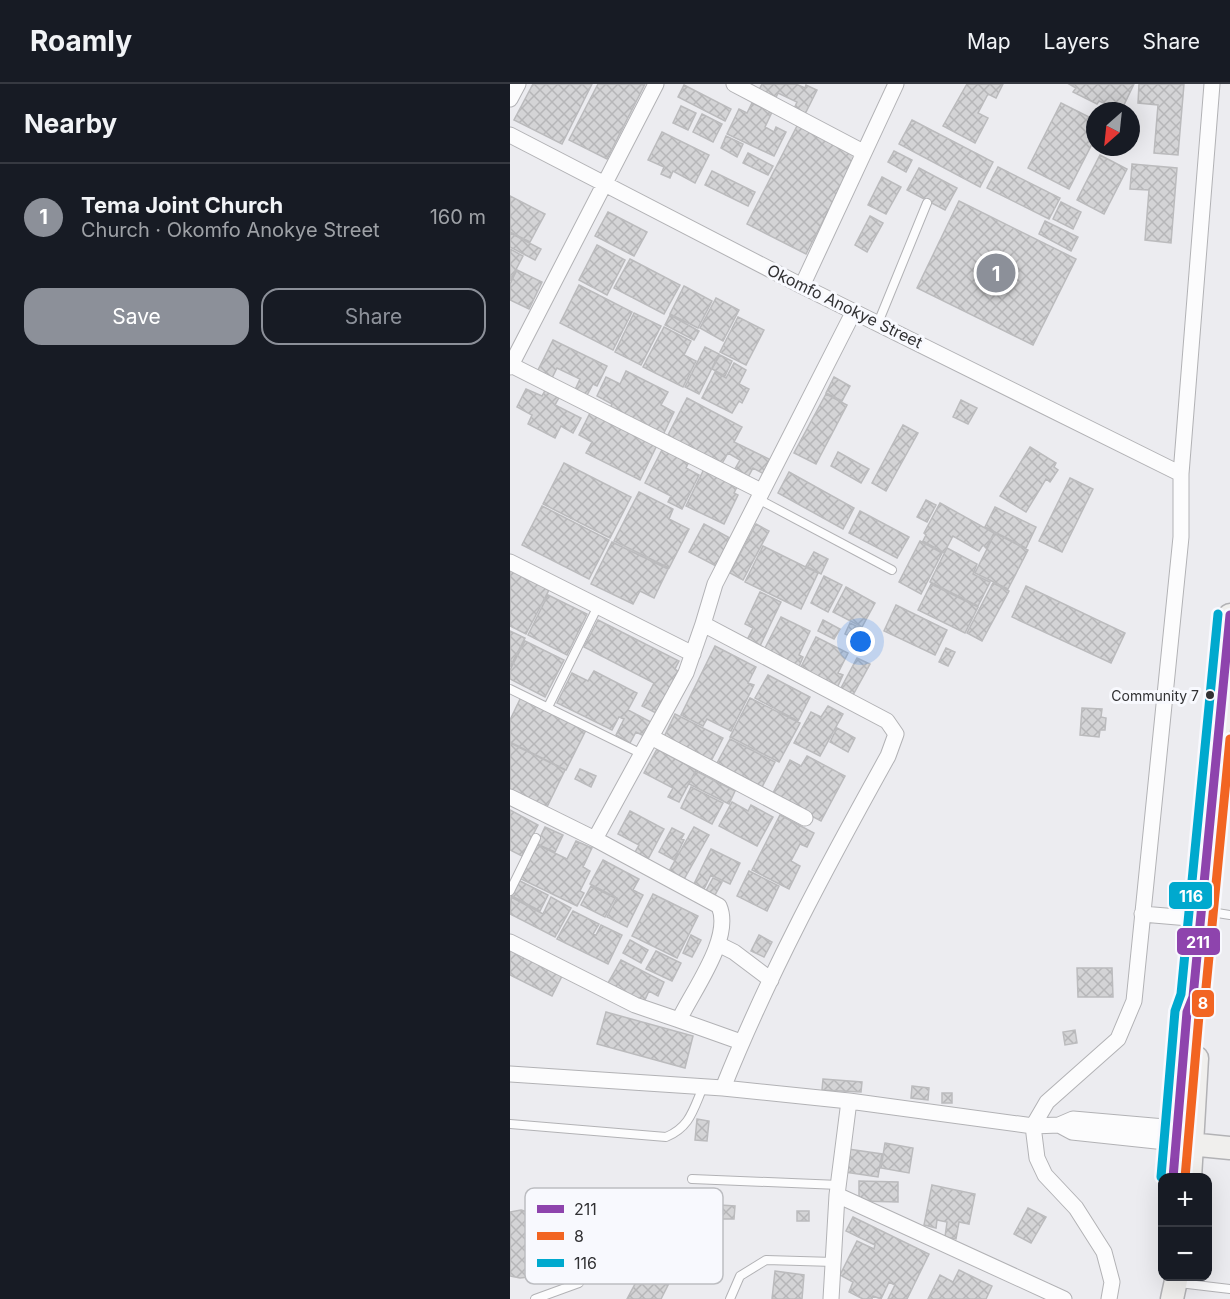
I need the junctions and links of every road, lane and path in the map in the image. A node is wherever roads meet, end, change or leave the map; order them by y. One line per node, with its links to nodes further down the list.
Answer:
1 (518, 84): 6 (street)
2 (656, 84): 9 (street)
3 (734, 84): 8 (street)
4 (896, 84): 8 (street)
5 (1212, 84): 15 (street)
6 (510, 99)
7 (510, 135): 9 (street, Okomfo Anokye Street)
8 (863, 152): 11 (street)
9 (604, 186): 11 (street, Okomfo Anokye Street); 14 (street)
10 (927, 203): 13 (lane)
11 (802, 286): 12 (street, Okomfo Anokye Street)
12 (854, 311): 13 (street, Okomfo Anokye Street); 16 (street)
13 (878, 323): 15 (street, Okomfo Anokye Street)
14 (511, 366): 16 (street)
15 (1181, 474): 32 (street)
16 (760, 495): 18 (lane); 21 (street)
17 (510, 562): 19 (street)
18 (892, 570)
19 (598, 606): 22 (street); 24 (lane)
20 (1230, 621): 33 (main road)
21 (704, 624): 22 (street); 37 (street)
22 (693, 654): 25 (street)
23 (510, 689): 24 (lane)
24 (548, 706): 26 (lane)
25 (651, 737): 26 (street); 28 (street)
26 (642, 754): 30 (street)
27 (510, 797): 30 (street)
28 (805, 818)
29 (536, 838): 31 (lane)
30 (595, 839): 36 (street)
31 (510, 891)
32 (1142, 914): 33 (street); 45 (street)
33 (1201, 915): 34 (lane); 47 (main road)
34 (1230, 915)
35 (510, 942): 38 (street)
36 (718, 944): 37 (street); 38 (street)
37 (771, 980): 39 (street)
38 (679, 1020): 39 (street)
39 (741, 1042): 42 (street)
40 (510, 1074): 41 (street)
41 (703, 1087): 42 (street); 44 (lane)
42 (723, 1088): 43 (street)
43 (849, 1101): 45 (street); 52 (street)
44 (510, 1124)
45 (1033, 1126): 47 (street); 61 (street)
46 (1230, 1132): 47 (main road)
47 (1185, 1136): 48 (main road); 49 (main road); 50 (main road)
48 (1230, 1148)
49 (1174, 1173)
50 (1189, 1173)
51 (692, 1179): 52 (lane)
52 (838, 1190): 53 (street); 60 (street)
53 (834, 1262): 57 (street); 59 (lane)
54 (576, 1284): 58 (lane)
55 (1174, 1284): 56 (lane)
56 (1230, 1289)
57 (835, 1297)
58 (535, 1299)
59 (730, 1299)
60 (1064, 1299)
61 (1109, 1299)

